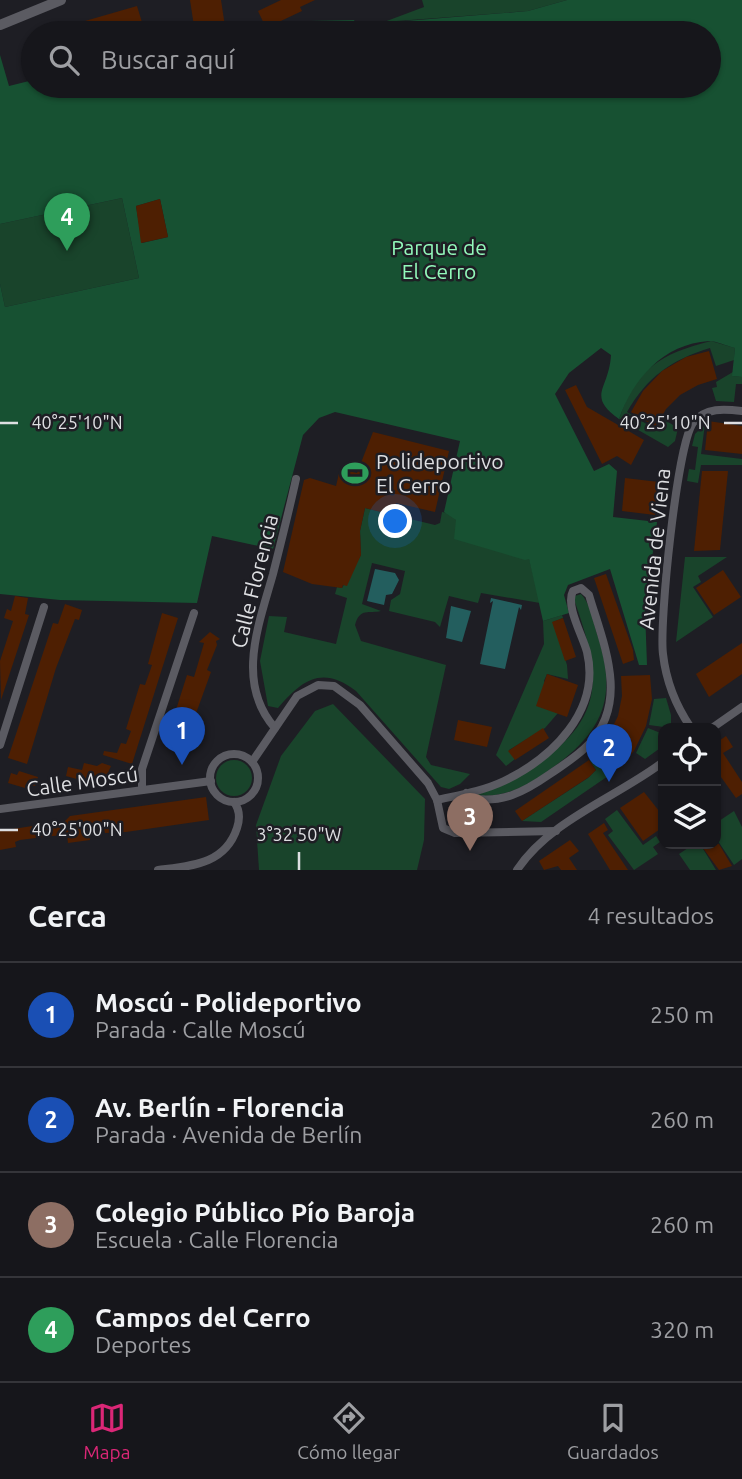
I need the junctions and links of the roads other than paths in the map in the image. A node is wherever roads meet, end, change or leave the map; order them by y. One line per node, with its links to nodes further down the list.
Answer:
1 (61, 0): 2 (street)
2 (0, 25)
3 (742, 411): 8 (street, Avenida de Viena)
4 (296, 479): 10 (street, Calle Florencia)
5 (44, 607): 11 (street)
6 (194, 613): 15 (street)
7 (742, 707): 9 (street)
8 (688, 723)
9 (719, 723)
10 (275, 728): 12 (street); 17 (street)
11 (0, 745)
12 (252, 762): 14 (street); 18 (street)
13 (658, 765): 20 (street)
14 (211, 781): 15 (street, Calle Moscú); 18 (street)
15 (142, 790): 19 (street, Calle Moscú)
16 (466, 793): 16 (street); 17 (street)
17 (437, 800): 20 (street)
18 (234, 802): 21 (street)
19 (0, 809)
20 (556, 831): 22 (street)
21 (158, 870)
22 (517, 870)

